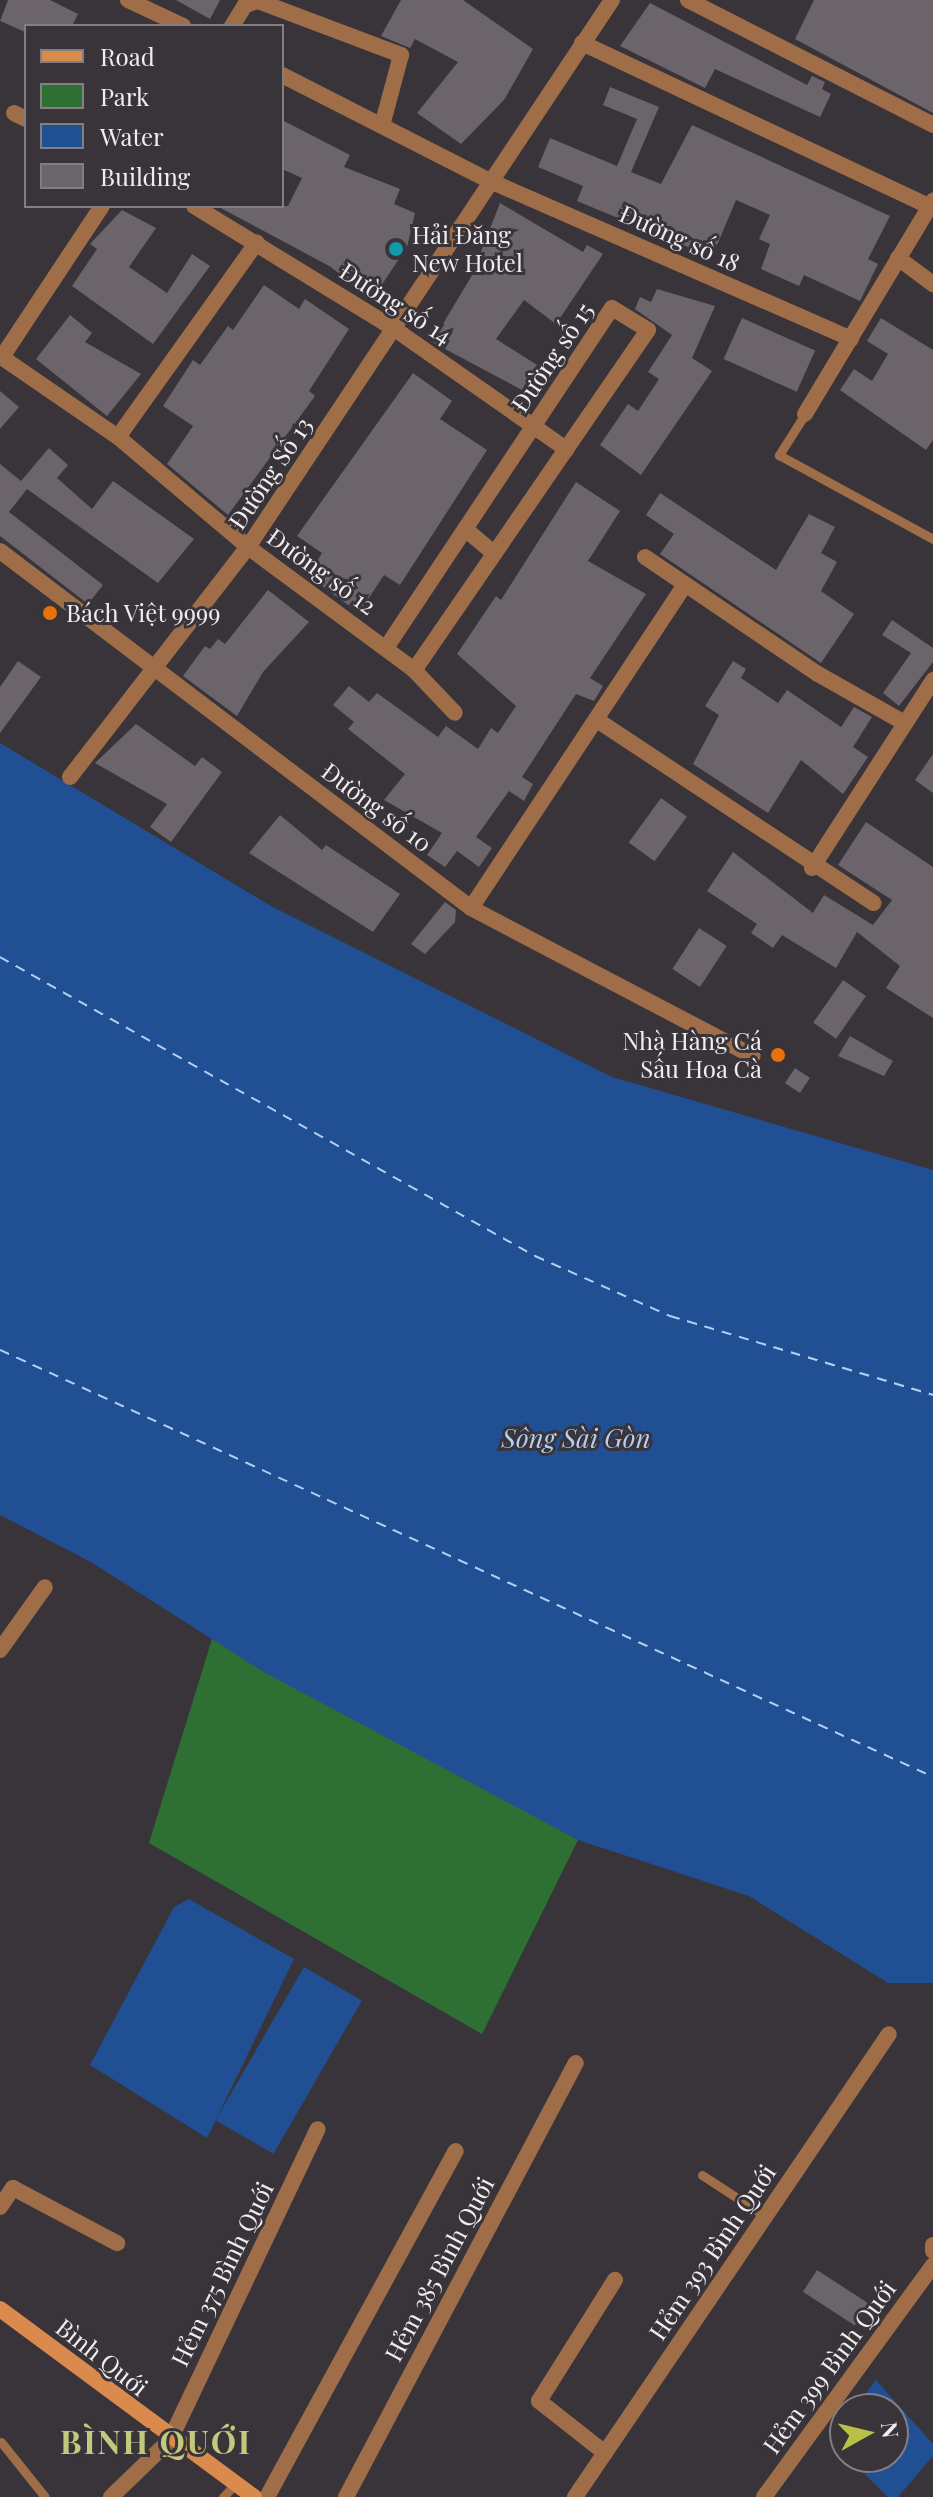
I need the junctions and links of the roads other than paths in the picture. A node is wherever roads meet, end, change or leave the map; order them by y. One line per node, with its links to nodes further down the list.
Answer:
1 (128, 0): 4 (street)
2 (612, 0): 6 (street, Đường Số 13)
3 (688, 0): 8 (street)
4 (179, 24)
5 (233, 24): 9 (street)
6 (582, 43): 10 (street, Đường Số 13); 11 (street)
7 (284, 76): 9 (street, Đường số 18)
8 (933, 125)
9 (382, 126): 10 (street, Đường số 18)
10 (490, 181): 17 (street, Đường Số 13); 18 (street, Đường số 18)
11 (931, 203): 15 (street)
12 (101, 208): 19 (street)
13 (198, 208): 14 (street, Đường số 14)
14 (257, 242): 17 (street, Đường số 14); 22 (street)
15 (898, 258): 16 (street); 18 (street)
16 (933, 284)
17 (396, 330): 21 (street, Đường số 14); 26 (street, Đường Số 13)
18 (851, 339): 20 (street)
19 (1, 357): 22 (street, Đường số 12)
20 (805, 414): 25 (lane)
21 (533, 426): 23 (street, Đường số 14); 23 (street, Đường số 15); 24 (street, Đường số 15)
22 (118, 437): 26 (street, Đường số 12)
23 (566, 449): 28 (street, Đường số 15)
24 (465, 529): 28 (street); 31 (street, Đường số 15)
25 (933, 539)
26 (248, 547): 31 (street, Đường số 12); 32 (street, Đường Số 13)
27 (0, 551): 32 (street, Đường số 10)
28 (494, 553): 33 (street, Đường số 15)
29 (645, 557): 30 (street)
30 (683, 588): 36 (street); 37 (street)
31 (386, 648): 33 (street, Đường số 12)
32 (152, 667): 38 (street, Đường Số 13); 41 (street, Đường số 10)
33 (414, 670): 35 (street, Đường số 12)
34 (933, 680): 37 (street)
35 (455, 713)
36 (600, 722): 39 (street); 41 (street)
37 (903, 722): 39 (street)
38 (70, 777)
39 (812, 868): 40 (street)
40 (873, 903)
41 (471, 908): 42 (street, Đường số 10)
42 (753, 1056)
43 (45, 1587): 44 (street)
44 (0, 1650)
45 (889, 2034): 51 (street, Hẻm 393 Bình Quới)
46 (576, 2063): 66 (street, Hẻm 385 Bình Quới)
47 (318, 2129): 56 (street, Hẻm 375 Bình Quới)
48 (456, 2151): 65 (street)
49 (702, 2175): 51 (lane)
50 (0, 2207): 52 (street)
51 (765, 2216): 58 (street, Hẻm 393 Bình Quới)
52 (117, 2243)
53 (933, 2265): 60 (street, Hẻm 399 Bình Quới)
54 (615, 2280): 58 (street)
55 (0, 2309): 56 (main road, Bình Quới)
56 (170, 2440): 59 (main road, Bình Quới); 62 (street)
57 (1, 2442): 61 (lane)
58 (605, 2453): 67 (street, Hẻm 393 Bình Quới)
59 (235, 2484): 63 (lane); 64 (main road, Bình Quới)
60 (774, 2493)
61 (45, 2497)
62 (111, 2497)
63 (223, 2497)
64 (254, 2497)
65 (267, 2497)
66 (346, 2497)
67 (575, 2497)

